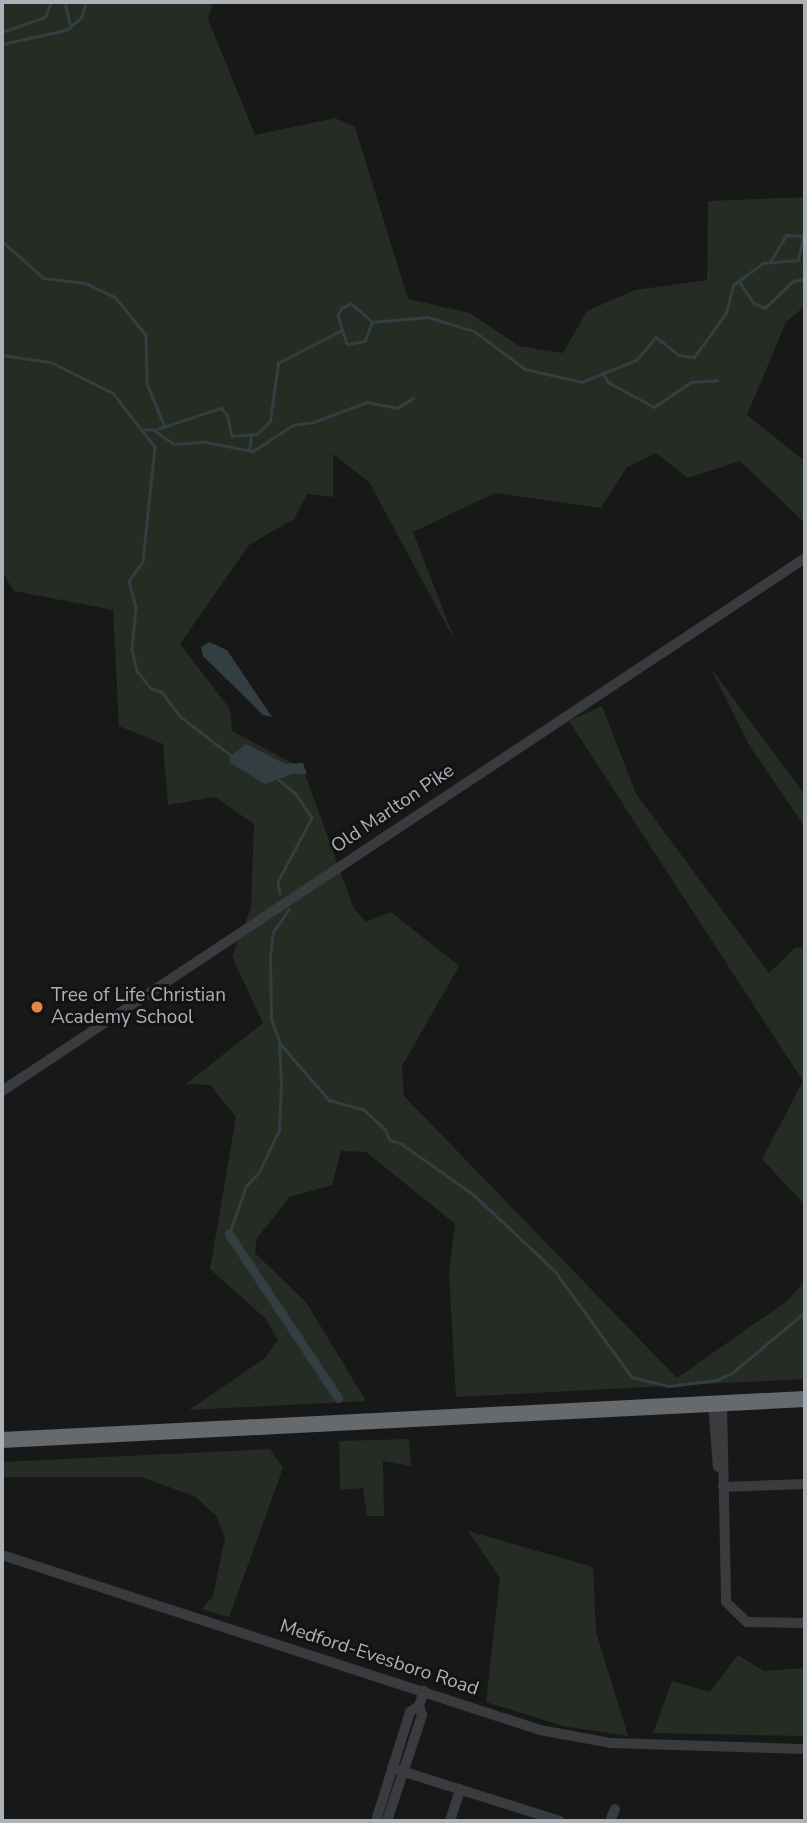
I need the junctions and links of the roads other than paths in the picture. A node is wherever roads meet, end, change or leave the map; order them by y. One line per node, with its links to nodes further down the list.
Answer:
1 (805, 558): 2 (street, Old Marlton Pike)
2 (2, 1091)
3 (805, 1399): 4 (highway)
4 (717, 1404): 5 (highway); 6 (street)
5 (2, 1440)
6 (722, 1483): 7 (street); 9 (street)
7 (805, 1484)
8 (2, 1555): 10 (street, Medford-Evesboro Road)
9 (805, 1623)
10 (424, 1691): 11 (street, Medford-Evesboro Road); 12 (street)
11 (805, 1749)
12 (397, 1770): 13 (street); 15 (street); 16 (street)
13 (460, 1790): 17 (street); 18 (street)
14 (615, 1809): 19 (street)
15 (376, 1821)
16 (387, 1821)
17 (450, 1821)
18 (560, 1821)
19 (610, 1821)

